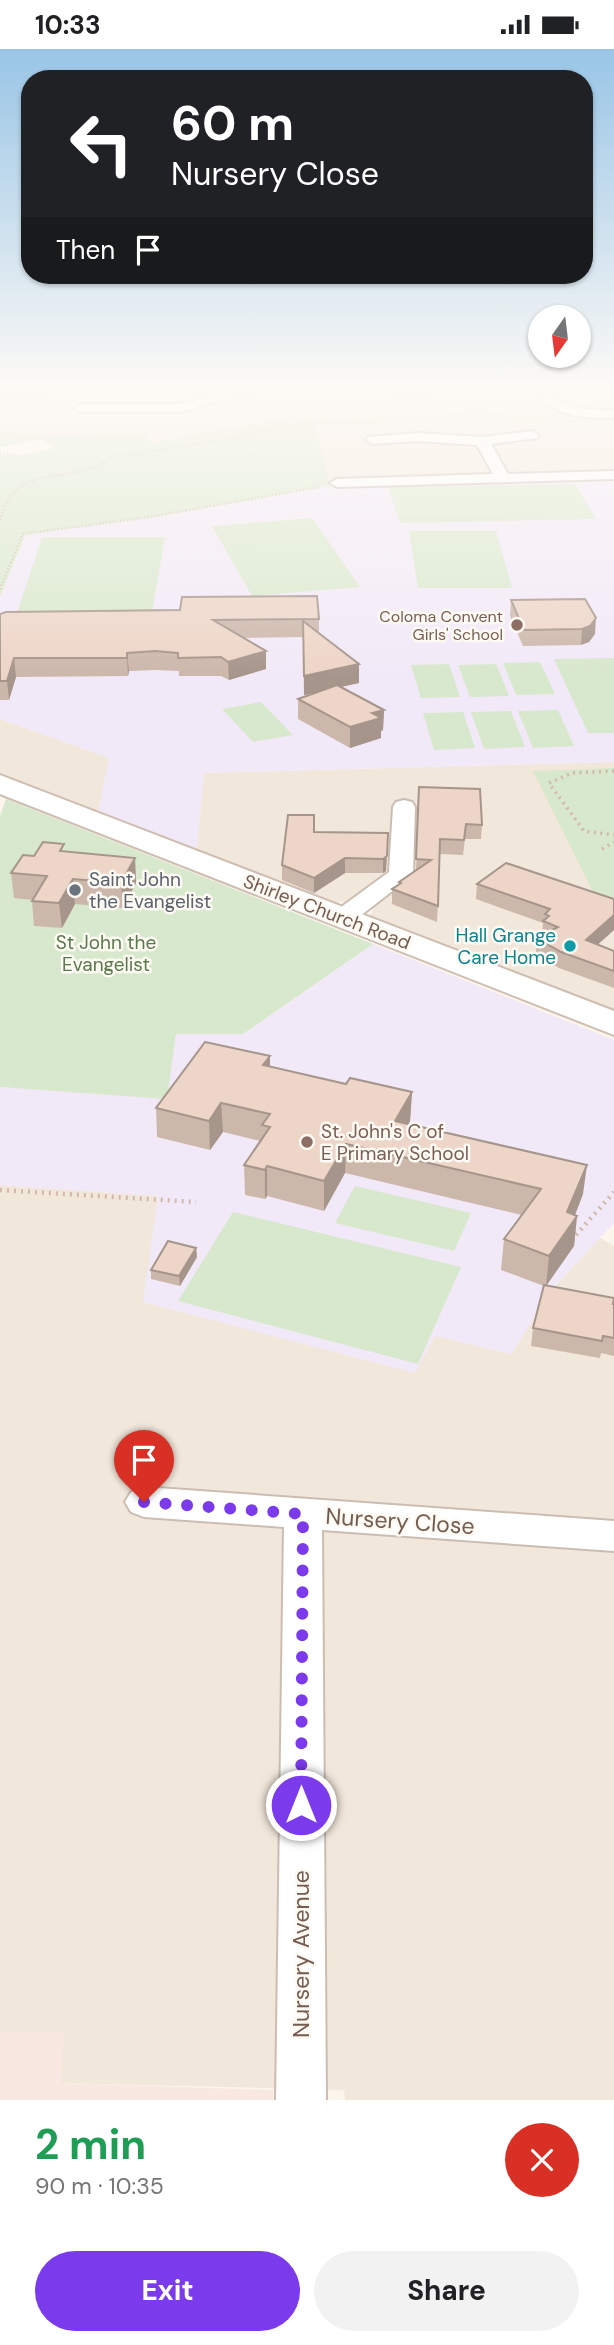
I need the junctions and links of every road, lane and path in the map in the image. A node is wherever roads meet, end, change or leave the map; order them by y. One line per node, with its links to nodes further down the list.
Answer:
1 (26, 485): 3 (path)
2 (328, 485): 4 (path)
3 (0, 520)
4 (0, 589)
5 (614, 771): 8 (path)
6 (0, 784): 11 (street, Shirley Church Road)
7 (404, 807): 11 (street)
8 (614, 835)
9 (614, 842): 10 (path)
10 (602, 849)
11 (342, 918): 12 (street, Shirley Church Road)
12 (614, 1024)
13 (0, 1190): 15 (path)
14 (614, 1192): 16 (path)
15 (196, 1202)
16 (576, 1235)
17 (144, 1502): 18 (street, Nursery Close)
18 (303, 1514): 19 (street, Nursery Close); 20 (street, Nursery Avenue)
19 (614, 1536)
20 (301, 2100)

